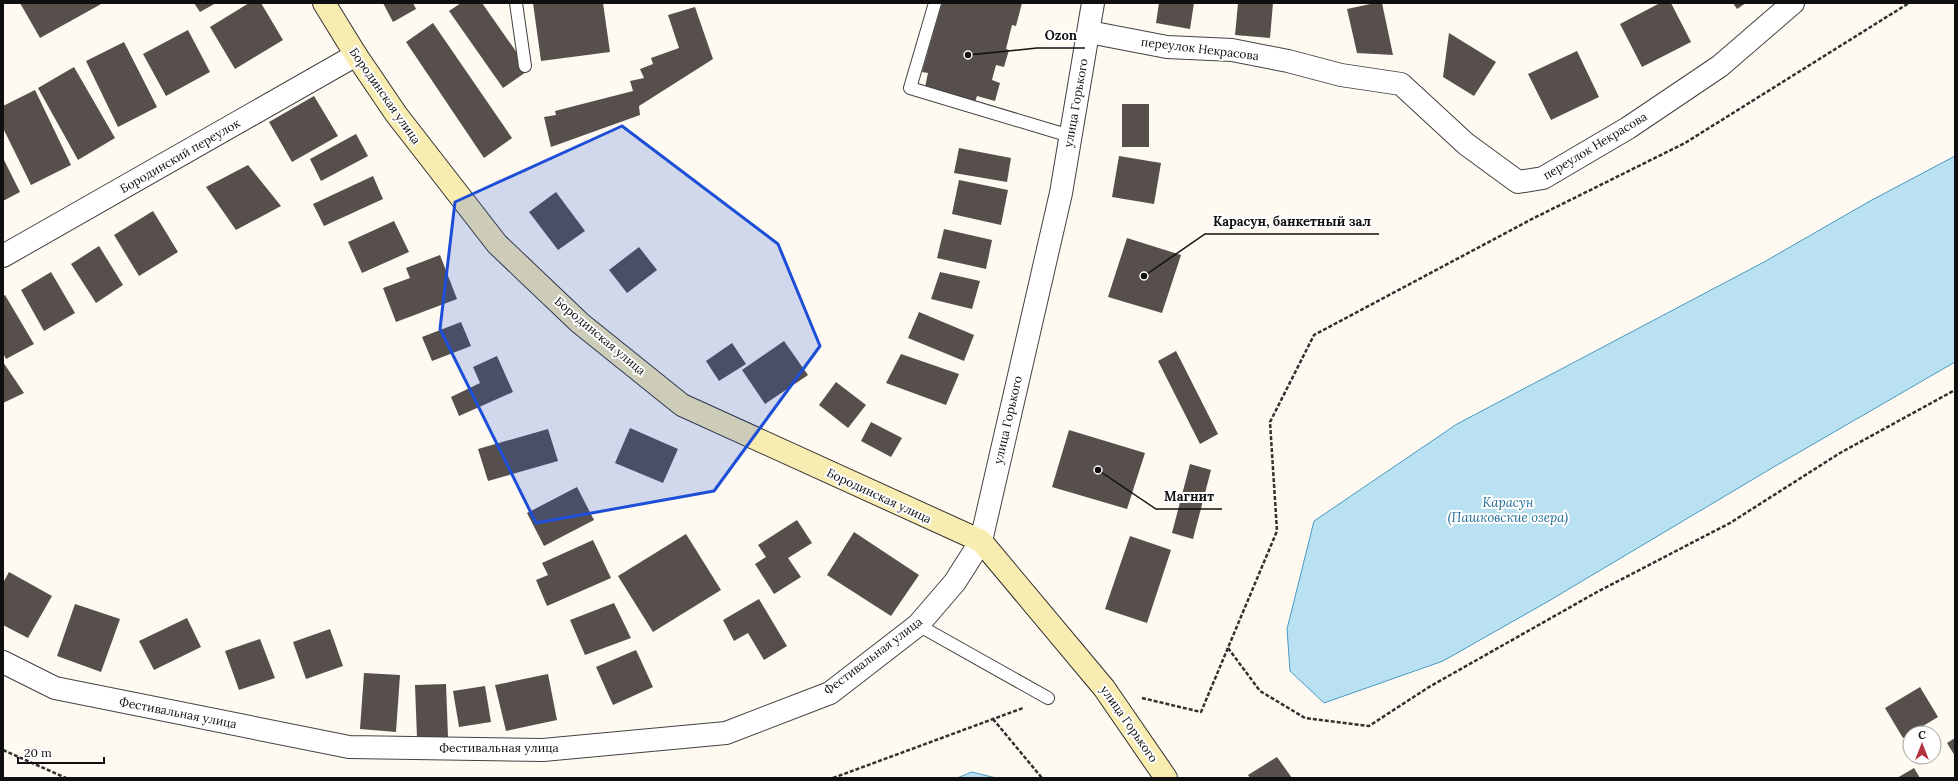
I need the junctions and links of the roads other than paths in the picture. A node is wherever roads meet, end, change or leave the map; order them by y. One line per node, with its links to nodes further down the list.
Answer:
1 (324, 3): 7 (main road, Бородинская улица)
2 (516, 3): 8 (lane)
3 (935, 3): 9 (lane)
4 (1094, 3): 6 (street, улица Горького)
5 (1793, 3): 6 (street, переулок Некрасова)
6 (1089, 32): 9 (street, улица Горького)
7 (356, 55): 10 (street, Бородинский переулок); 11 (main road, Бородинская улица)
8 (525, 66)
9 (1070, 136): 11 (street, улица Горького)
10 (3, 256)
11 (981, 541): 12 (street, Фестивальная улица); 15 (main road, улица Горького)
12 (918, 625): 13 (street, Фестивальная улица); 14 (lane)
13 (3, 662)
14 (1048, 698)
15 (1166, 778)

